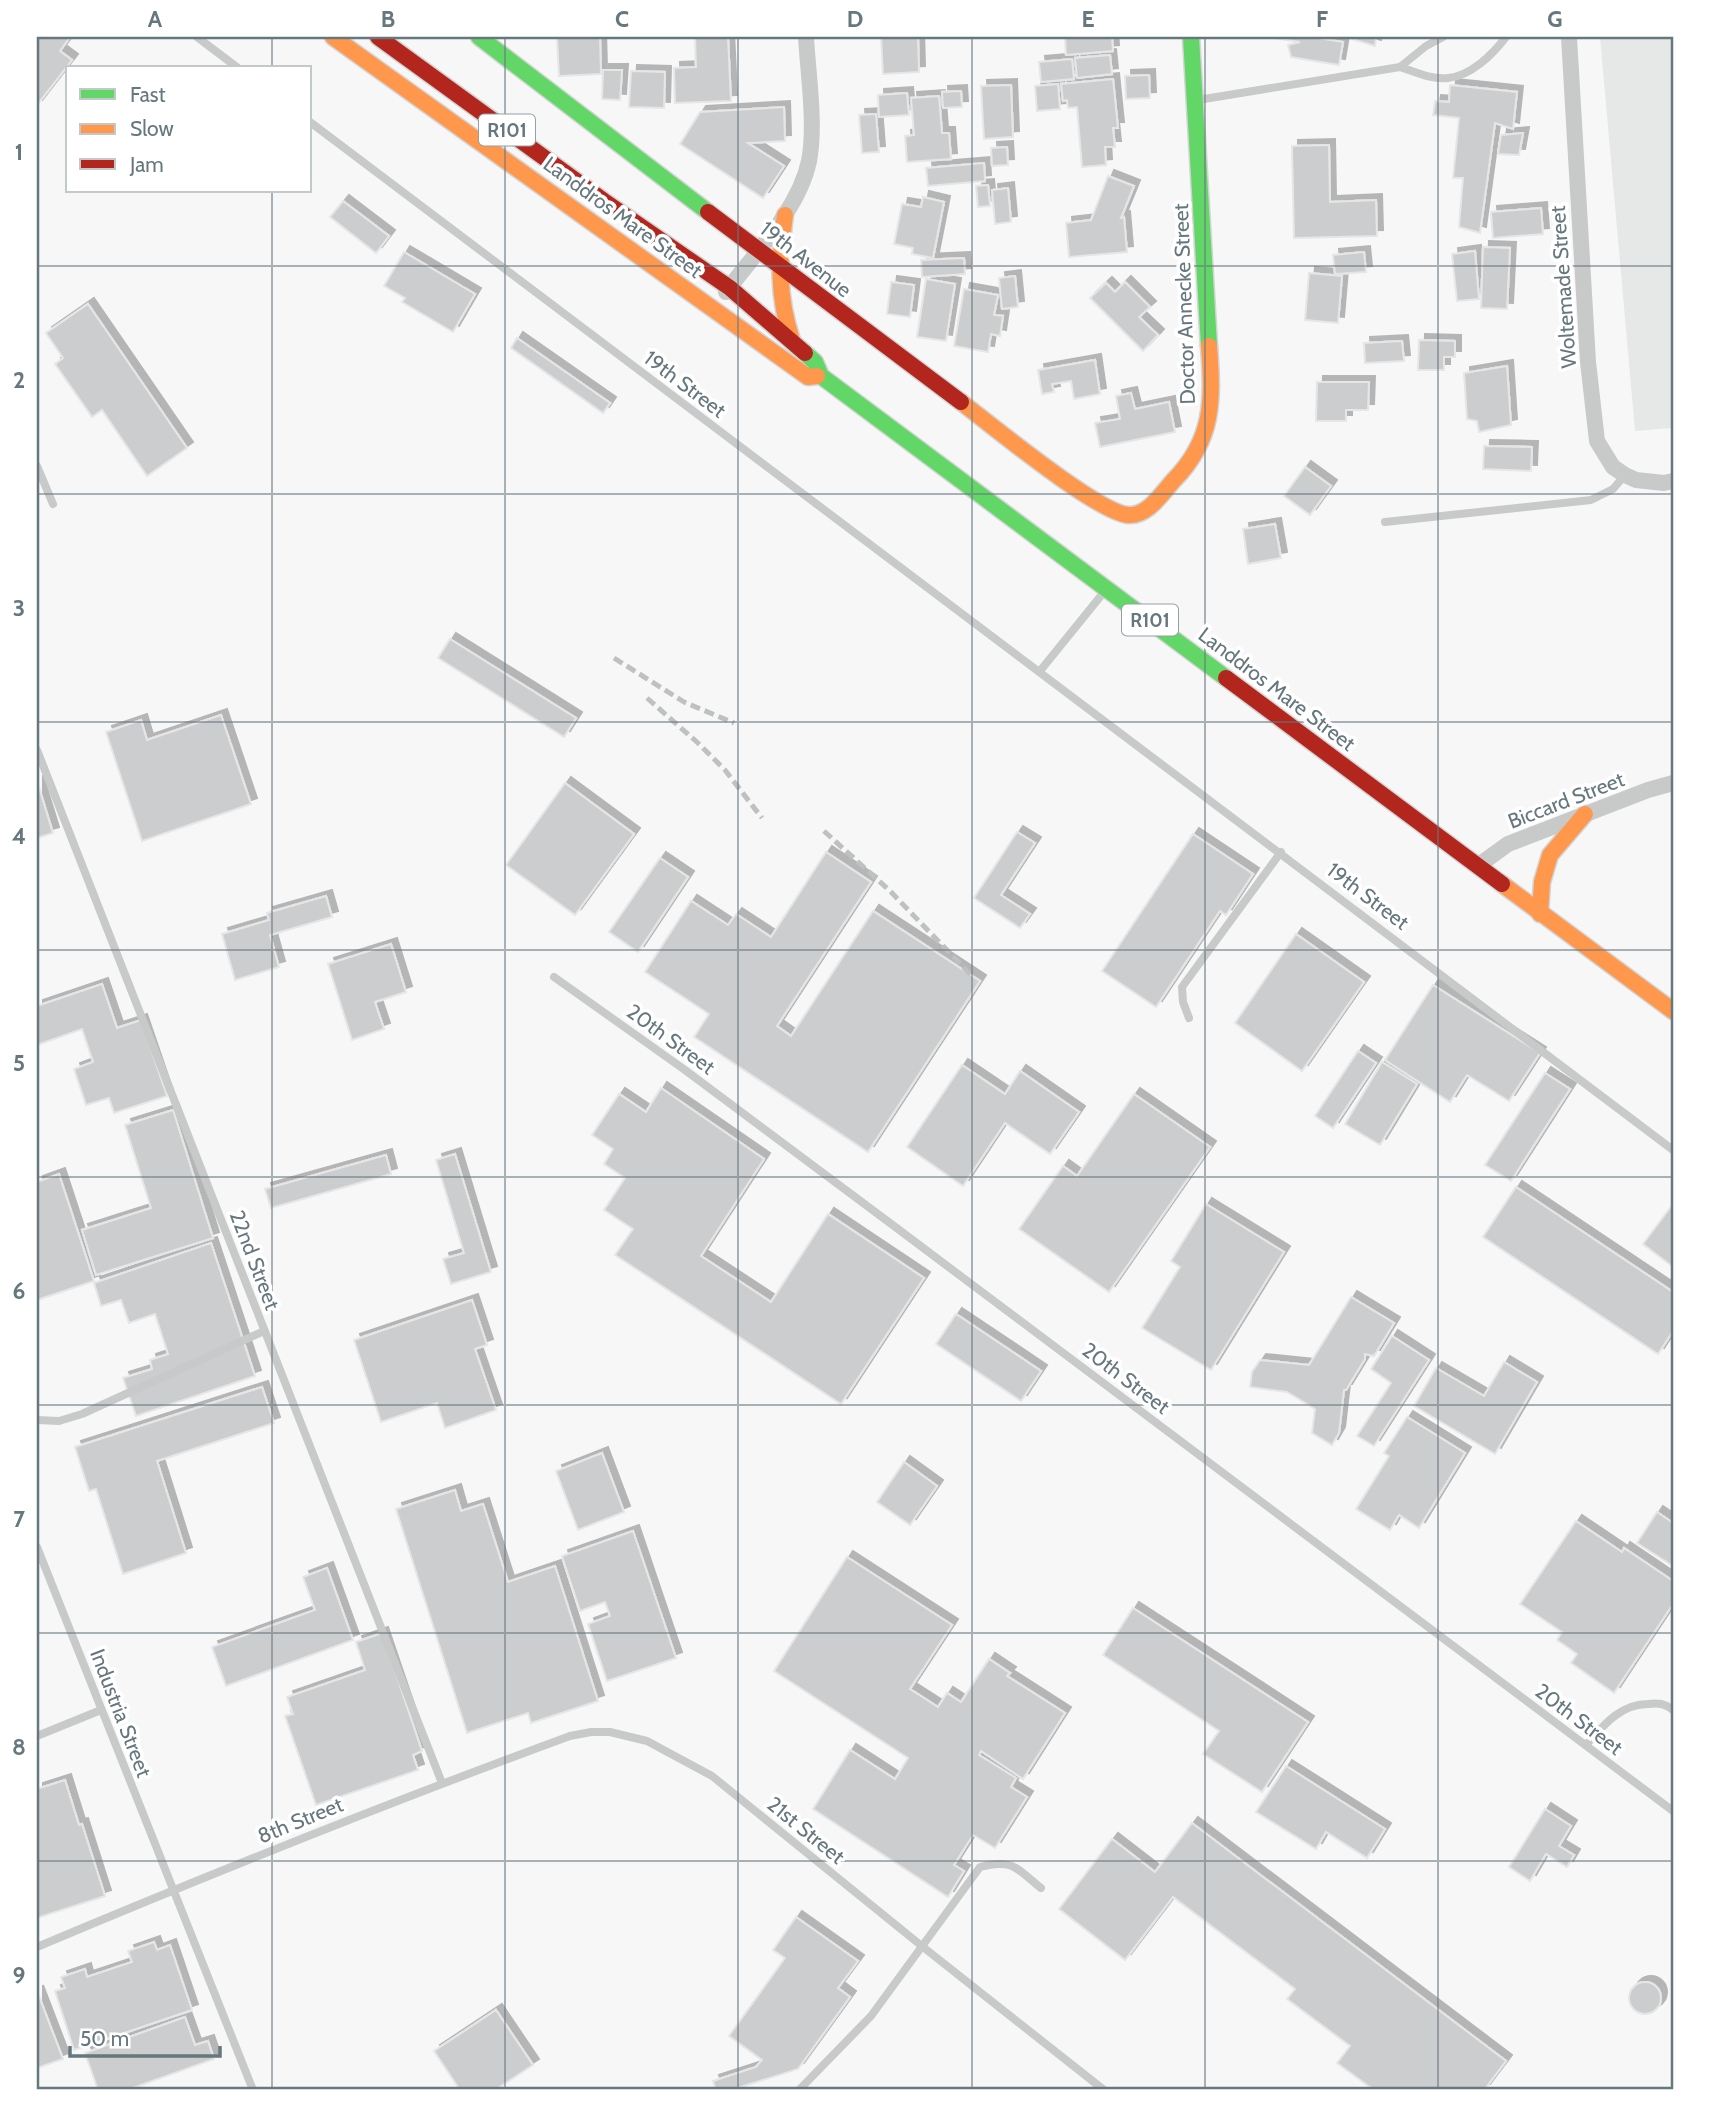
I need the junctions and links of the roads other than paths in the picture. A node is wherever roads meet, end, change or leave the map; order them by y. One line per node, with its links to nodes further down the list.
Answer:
1 (197, 37): 10 (lane)
2 (333, 37): 18 (main road, Landdros Mare Street / R101)
3 (378, 37): 17 (main road, Landdros Mare Street / R101)
4 (479, 37): 15 (main road, 19th Avenue)
5 (806, 37): 14 (street)
6 (1191, 37): 12 (main road, Doctor Annecke Street)
7 (1443, 37): 11 (lane)
8 (1506, 37): 11 (lane)
9 (1569, 37): 22 (street, Woltemade Street)
10 (235, 66)
11 (1400, 66): 12 (lane)
12 (1195, 101): 25 (main road, Doctor Annecke Street)
13 (312, 124): 28 (lane, 19th Street)
14 (785, 215): 15 (street); 16 (main road)
15 (759, 249): 16 (main road, 19th Avenue); 17 (street)
16 (778, 263): 19 (main road); 25 (main road, 19th Avenue)
17 (730, 288): 18 (street); 19 (main road, Landdros Mare Street / R101)
18 (714, 309): 20 (main road, Landdros Mare Street / R101)
19 (793, 342): 20 (main road, Landdros Mare Street / R101)
20 (821, 376): 27 (main road, Landdros Mare Street / R101)
21 (37, 466): 24 (lane)
22 (1625, 475): 23 (street); 26 (lane)
23 (1673, 481)
24 (53, 504)
25 (1110, 509)
26 (1385, 522)
27 (1107, 588): 28 (lane); 33 (main road, Landdros Mare Street / R101)
28 (1040, 671): 32 (lane, 19th Street)
29 (37, 750): 39 (lane, 22nd Street)
30 (1673, 783): 31 (street, Biccard Street)
31 (1585, 814): 33 (street, Biccard Street); 34 (main road)
32 (1281, 852): 37 (lane); 38 (lane, 19th Street)
33 (1479, 865): 34 (main road, Landdros Mare Street / R101)
34 (1540, 914): 36 (main road, Landdros Mare Street / R101)
35 (554, 977): 45 (lane, 20th Street)
36 (1673, 1011)
37 (1189, 1018)
38 (1673, 1150)
39 (264, 1331): 40 (lane); 46 (lane, 22nd Street)
40 (37, 1420)
41 (37, 1547): 42 (lane, Industria Street)
42 (101, 1710): 44 (lane); 49 (lane, Industria Street)
43 (1673, 1710): 45 (lane)
44 (37, 1736)
45 (1586, 1745): 47 (lane, 20th Street)
46 (442, 1783): 49 (lane, 8th Street); 51 (lane, 21st Street)
47 (1673, 1811)
48 (1041, 1888): 51 (lane)
49 (172, 1891): 50 (lane, 8th Street); 52 (lane, Industria Street)
50 (37, 1947)
51 (923, 1947): 53 (lane); 54 (lane, 21st Street)
52 (253, 2090)
53 (799, 2090)
54 (1104, 2090)

